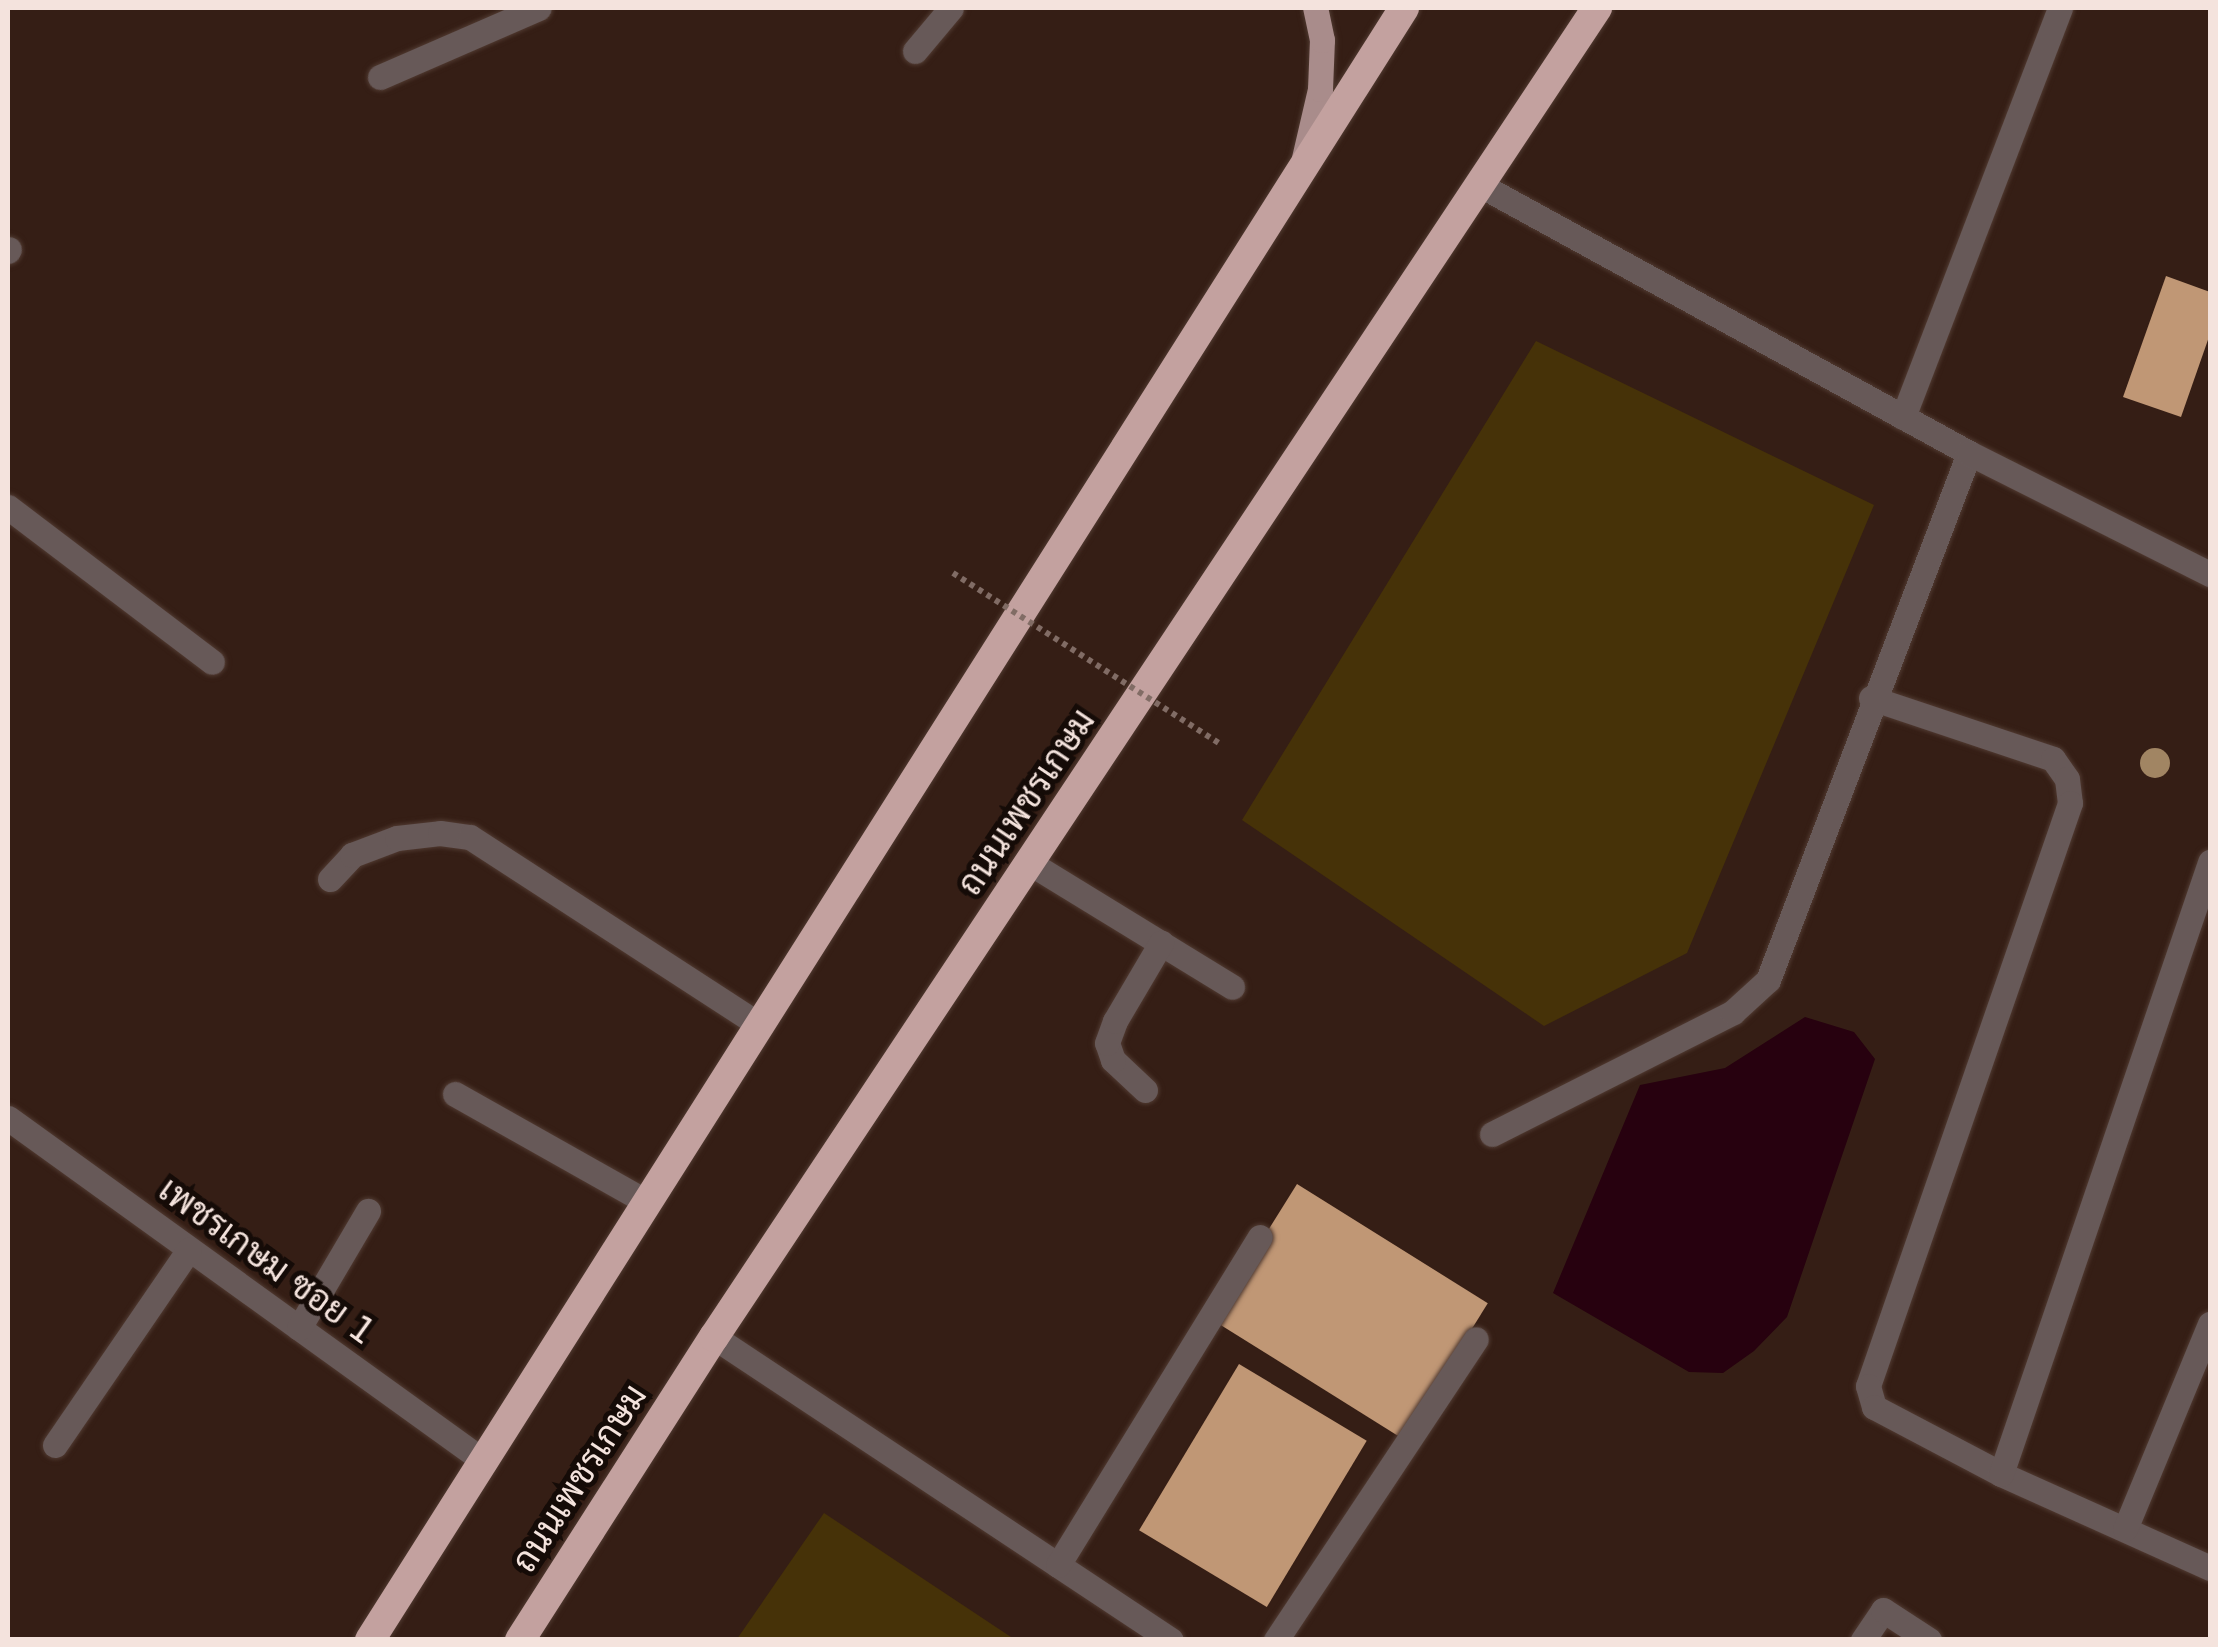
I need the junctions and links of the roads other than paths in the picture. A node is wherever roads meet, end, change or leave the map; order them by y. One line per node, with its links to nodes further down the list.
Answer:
1 (539, 8): 8 (street)
2 (951, 8): 7 (street)
3 (1315, 8): 9 (main road)
4 (1404, 8): 9 (highway)
5 (1598, 8): 10 (highway, ถนนเพชรเกษม)
6 (2060, 8): 11 (street)
7 (915, 51)
8 (380, 77)
9 (1302, 168): 22 (highway)
10 (1482, 186): 11 (street); 18 (highway, ถนนเพชรเกษม)
11 (1903, 416): 12 (street)
12 (1968, 453): 14 (street); 16 (street)
13 (8, 506): 15 (street)
14 (2210, 574)
15 (212, 662)
16 (1872, 698): 26 (street); 37 (street)
17 (2210, 862): 37 (street)
18 (1030, 863): 20 (street); 33 (highway, ถนนเพชรเกษม)
19 (330, 879): 22 (street)
20 (1161, 943): 21 (street); 23 (street)
21 (1232, 988)
22 (759, 1025): 27 (highway)
23 (1145, 1090)
24 (455, 1094): 27 (street)
25 (8, 1118): 30 (street, เพชรเกษม ซอย 1)
26 (1492, 1134)
27 (647, 1202): 36 (highway)
28 (368, 1210): 32 (street)
29 (1260, 1237): 39 (street)
30 (189, 1249): 32 (street, เพชรเกษม ซอย 1); 35 (street)
31 (2210, 1324): 38 (street)
32 (300, 1328): 36 (street, เพชรเกษม ซอย 1)
33 (714, 1337): 39 (street); 42 (highway, ถนนเพชรเกษม)
34 (1476, 1339): 44 (street)
35 (55, 1445)
36 (485, 1462): 41 (highway)
37 (2001, 1474): 38 (street)
38 (2125, 1530): 40 (street)
39 (1058, 1565): 43 (street)
40 (2210, 1568)
41 (370, 1640)
42 (520, 1640)
43 (1170, 1640)
44 (1276, 1640)
45 (1864, 1640): 46 (street)
46 (1929, 1640)

